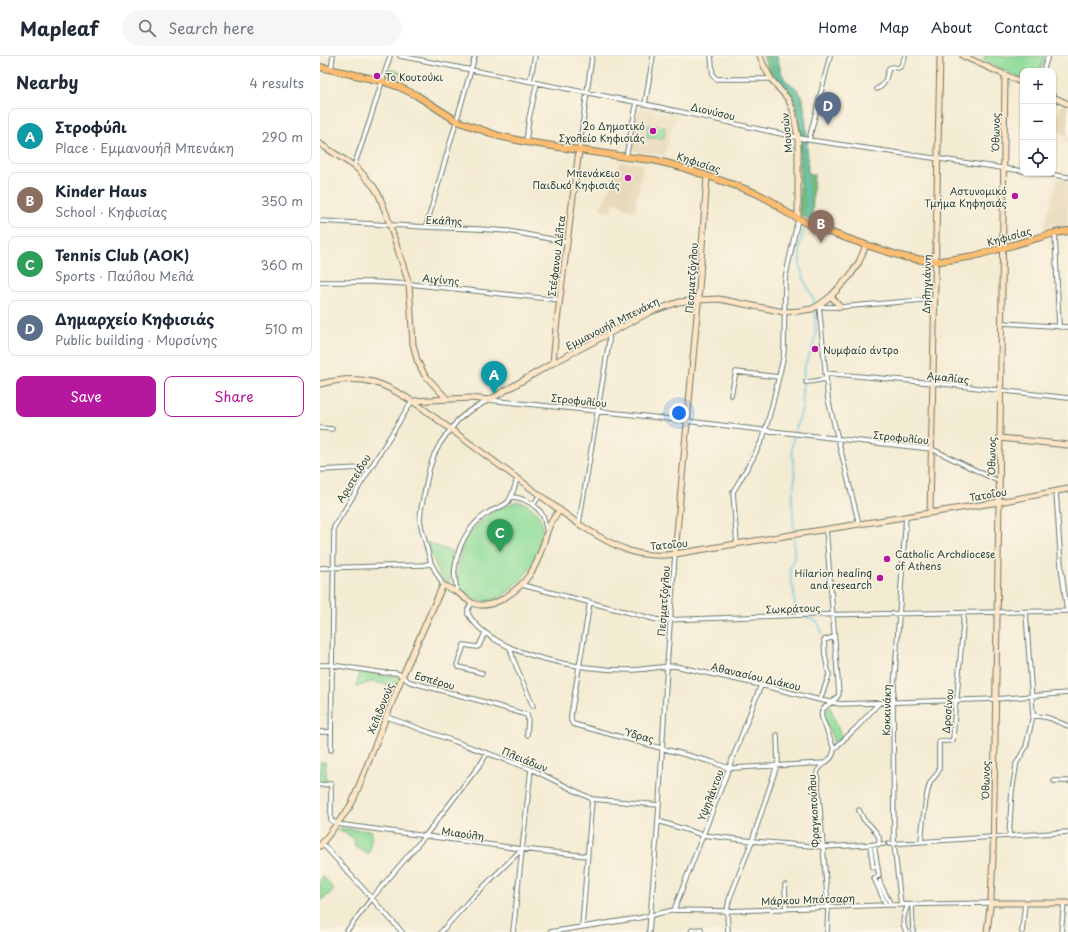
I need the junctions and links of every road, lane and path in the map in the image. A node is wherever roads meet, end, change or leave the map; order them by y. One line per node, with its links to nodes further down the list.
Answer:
1 (333, 56): 17 (street)
2 (389, 56): 21 (street)
3 (400, 56): 18 (street, Διονύσου)
4 (475, 56): 18 (street)
5 (535, 56): 22 (street)
6 (592, 56): 26 (street)
7 (653, 56): 29 (street)
8 (712, 56): 20 (street)
9 (760, 56): 20 (street, Μουσών)
10 (830, 56): 33 (street)
11 (905, 56): 25 (street)
12 (940, 56): 38 (street, Δηληγιάννη)
13 (963, 56): 19 (street)
14 (1048, 56): 16 (street)
15 (320, 67): 17 (main road, Κηφισίας)
16 (1044, 68)
17 (332, 70): 21 (main road, Κηφισίας)
18 (471, 70): 22 (street, Διονύσου); 31 (street)
19 (1005, 75): 23 (street); 40 (street, Όθωνος)
20 (771, 79): 32 (street, Μουσών)
21 (382, 81): 31 (main road, Κηφισίας); 39 (street)
22 (530, 82): 24 (street, Διονύσου)
23 (1020, 82)
24 (537, 83): 26 (street, Διονύσου); 34 (street)
25 (877, 89)
26 (587, 92): 28 (street, Διονύσου); 36 (street)
27 (1056, 98): 30 (street)
28 (637, 102): 29 (street, Διονύσου); 37 (street)
29 (645, 104): 32 (street, Διονύσου)
30 (1068, 104)
31 (457, 121): 34 (main road, Κηφισίας); 48 (street)
32 (798, 138): 33 (street, Διονύσου); 46 (street, Μουσών)
33 (808, 140): 38 (street, Διονύσου)
34 (526, 142): 36 (main road, Κηφισίας)
35 (320, 144): 39 (street)
36 (579, 150): 37 (main road, Κηφισίας); 51 (street, Στέφανου Δέλτα)
37 (626, 157): 43 (main road, Κηφισίας)
38 (938, 158): 40 (street, Διονύσου); 54 (street, Δηληγιάννη)
39 (354, 166): 47 (street)
40 (1004, 168): 41 (street, Διονύσου); 53 (street, Όθωνος)
41 (1020, 171)
42 (1056, 175): 44 (street)
43 (707, 176): 46 (main road, Κηφισίας); 60 (street, Πεσματζόγλου)
44 (1068, 177)
45 (320, 221): 47 (street, Εκάλης)
46 (803, 221): 52 (main road, Κηφισίας); 63 (street)
47 (390, 225): 48 (street, Εκάλης); 56 (street)
48 (426, 227): 51 (street, Εκάλης)
49 (1068, 231): 50 (main road, Κηφισίας)
50 (1055, 233): 53 (main road, Κηφισίας); 65 (street)
51 (567, 242): 59 (street, Στέφανου Δέλτα)
52 (866, 245): 54 (main road, Κηφισίας); 57 (street, Εμμανουήλ Μπενάκη)
53 (1003, 248): 54 (main road, Κηφισίας); 64 (street, Όθωνος)
54 (936, 262): 58 (street, Δηληγιάννη)
55 (320, 282): 56 (street, Αιγίνης)
56 (409, 284): 59 (street, Αιγίνης); 77 (street)
57 (831, 296): 61 (street, Εμμανουήλ Μπενάκη); 62 (street)
58 (935, 299): 62 (street); 73 (street, Δηληγιάννη)
59 (560, 300): 68 (street, Στέφανου Δέλτα)
60 (698, 300): 63 (street, Εμμανουήλ Μπενάκη); 67 (street, Εμμανουήλ Μπενάκη); 82 (street, Πεσματζόγλου)
61 (819, 305): 62 (street); 63 (street, Εμμανουήλ Μπενάκη); 69 (street)
62 (840, 306)
63 (784, 312): 70 (street)
64 (1002, 323): 65 (street); 75 (street, Όθωνος)
65 (1060, 326): 66 (street)
66 (1068, 327)
67 (609, 334): 68 (street, Εμμανουήλ Μπενάκη); 81 (street)
68 (553, 364): 79 (street, Εμμανουήλ Μπενάκη)
69 (825, 373): 71 (street); 73 (street, Αμαλίας)
70 (778, 377): 76 (street); 86 (street)
71 (826, 379): 72 (street); 88 (street)
72 (806, 382)
73 (933, 383): 75 (street, Αμαλίας); 90 (street, Δηληγιάννη)
74 (320, 384): 80 (street, Τατοΐου)
75 (1001, 391): 78 (street, Αμαλίας); 87 (street, Όθωνος)
76 (731, 395)
77 (446, 398): 79 (street, Στροφυλίου); 80 (street)
78 (1068, 398)
79 (489, 400): 81 (street, Στροφυλίου); 85 (street, Εμμανουήλ Μπενάκη)
80 (412, 401): 85 (street, Τατοΐου); 92 (street, Αριστείδου)
81 (597, 411): 82 (street, Στροφυλίου); 104 (street)
82 (687, 422): 86 (street, Στροφυλίου); 109 (street, Πεσματζόγλου)
83 (320, 428): 84 (street)
84 (332, 429)
85 (450, 429): 93 (street, Τατοΐου); 110 (street, Εμμανουήλ Μπενάκη)
86 (766, 430): 88 (street, Στροφυλίου); 108 (street)
87 (1000, 438): 89 (street); 94 (street, Όθωνος)
88 (837, 439): 90 (street, Στροφυλίου); 105 (street)
89 (1068, 445)
90 (932, 449): 94 (street, Στροφυλίου); 102 (street, Δηληγιάννη)
91 (320, 470): 92 (street)
92 (369, 470): 112 (street, Αριστείδου)
93 (517, 478): 97 (street, Τατοΐου); 98 (street)
94 (1000, 482): 99 (street, Όθωνος)
95 (1068, 489): 96 (street, Τατοΐου)
96 (1056, 491): 99 (street, Τατοΐου); 118 (street)
97 (540, 495): 100 (street); 101 (street, Τατοΐου)
98 (511, 497): 100 (street); 115 (street)
99 (999, 502): 102 (street, Τατοΐου); 119 (street, Όθωνος)
100 (533, 505): 107 (street)
101 (560, 510): 104 (street, Τατοΐου); 107 (street)
102 (930, 512): 103 (street, Τατοΐου)
103 (906, 516): 105 (street, Τατοΐου); 122 (street, Κοκκινάκη)
104 (579, 523): 109 (street, Τατοΐου)
105 (859, 524): 106 (street, Τατοΐου)
106 (826, 529): 108 (street, Τατοΐου); 123 (street)
107 (547, 531): 113 (street)
108 (737, 544): 109 (street, Τατοΐου)
109 (675, 554): 124 (street, Πεσματζόγλου)
110 (431, 564): 112 (street); 114 (street, Εμμανουήλ Μπενάκη)
111 (320, 568): 112 (street)
112 (333, 568): 128 (street, Αριστείδου)
113 (522, 584): 116 (street, Σωκράτους); 117 (street)
114 (443, 585): 115 (street); 133 (street, Χελιδονούς)
115 (457, 592): 117 (street)
116 (590, 602): 124 (street, Σωκράτους); 131 (street, Ύδρας)
117 (472, 603): 125 (street, Αθανασίου Διάκου)
118 (1067, 611): 120 (street, Σωκράτους)
119 (997, 612): 120 (street, Σωκράτους); 121 (street, Σωκράτους); 137 (street, Όθωνος)
120 (1026, 612): 136 (street)
121 (964, 613): 122 (street, Σωκράτους); 139 (street, Δροσίνου)
122 (899, 614): 123 (street, Σωκράτους); 140 (street, Κοκκινάκη)
123 (833, 615): 124 (street, Σωκράτους); 126 (street)
124 (671, 620): 130 (street, Πεσματζόγλου)
125 (485, 633): 127 (street, Αθανασίου Διάκου); 132 (street)
126 (834, 637): 138 (street); 141 (street)
127 (510, 648): 131 (street, Αθανασίου Διάκου); 143 (street)
128 (332, 664): 129 (street, Εσπέρου); 133 (street, Εσπέρου); 148 (street, Αριστείδου)
129 (320, 665)
130 (667, 666): 131 (street, Αθανασίου Διάκου); 134 (street, Αθανασίου Διάκου); 151 (street, Πεσματζόγλου)
131 (579, 667): 151 (street, Ύδρας)
132 (482, 673)
133 (402, 677): 145 (street, Χελιδονούς); 149 (street, Εσπέρου)
134 (761, 685): 138 (street, Αθανασίου Διάκου); 157 (street, Υψηλάντου)
135 (1068, 693): 136 (street, Αθανασίου Διάκου)
136 (1032, 696): 137 (street, Αθανασίου Διάκου); 144 (street)
137 (996, 699): 139 (street, Αθανασίου Διάκου); 171 (street, Όθωνος)
138 (820, 700): 141 (street, Αθανασίου Διάκου)
139 (956, 700): 140 (street, Αθανασίου Διάκου); 173 (street, Δροσίνου)
140 (893, 702): 142 (street, Αθανασίου Διάκου); 177 (street, Κοκκινάκη)
141 (832, 703): 142 (street, Αθανασίου Διάκου); 152 (street)
142 (878, 703): 152 (street, Φραγκοπούλου)
143 (533, 706)
144 (1033, 715): 146 (street); 170 (street)
145 (387, 717): 154 (street, Πλειάδων); 166 (street, Χελιδονούς)
146 (1068, 726)
147 (320, 732): 148 (street)
148 (331, 732): 153 (street, Αριστείδου)
149 (527, 735)
150 (776, 735): 156 (street)
151 (662, 749): 157 (street, Ύδρας); 163 (street, Πεσματζόγλου)
152 (834, 749): 155 (street, Φραγκοπούλου)
153 (331, 750)
154 (487, 753): 158 (street, Πλειάδων); 169 (street)
155 (826, 763): 156 (street, Ύδρας); 178 (street, Φραγκοπούλου)
156 (777, 766): 157 (street, Ύδρας); 172 (street)
157 (729, 768): 168 (street, Υψηλάντου)
158 (531, 769): 162 (street, Πλειάδων); 179 (street)
159 (1068, 780): 160 (street)
160 (1054, 781)
161 (320, 785): 166 (street)
162 (592, 798): 163 (street, Πλειάδων); 180 (street)
163 (659, 805): 165 (street, Πεσματζόγλου)
164 (859, 810): 175 (street)
165 (658, 821): 168 (street); 195 (street, Πεσματζόγλου)
166 (337, 824): 169 (street, Μιαούλη); 174 (street, Χελιδονούς)
167 (1068, 832): 170 (street)
168 (703, 835): 172 (street); 193 (street, Υψηλάντου)
169 (425, 836): 179 (street, Μιαούλη); 183 (street)
170 (1009, 836): 171 (street)
171 (993, 838): 173 (street); 184 (street, Όθωνος)
172 (752, 841): 178 (street); 194 (street)
173 (921, 842): 177 (street)
174 (321, 844): 183 (street)
175 (872, 844): 178 (street); 187 (street)
176 (889, 844): 177 (street)
177 (894, 844): 189 (street, Κοκκινάκη)
178 (823, 847): 191 (street, Φραγκοπούλου)
179 (522, 849): 180 (street, Μιαούλη); 205 (street); 206 (street)
180 (588, 856): 201 (street)
181 (880, 881): 188 (street)
182 (785, 885): 192 (street)
183 (372, 898): 203 (street); 204 (street)
184 (991, 903): 185 (street, Μάρκου Μπότσαρη); 190 (street, Μάρκου Μπότσαρη); 215 (street, Όθωνος)
185 (1025, 903): 186 (street, Μάρκου Μπότσαρη); 216 (street)
186 (1066, 903): 217 (street)
187 (886, 905): 188 (street, Μάρκου Μπότσαρη); 191 (street, Μάρκου Μπότσαρη)
188 (891, 905): 189 (street, Μάρκου Μπότσαρη)
189 (901, 905): 190 (street, Μάρκου Μπότσαρη)
190 (910, 905): 196 (street); 197 (street)
191 (828, 907): 192 (street, Μάρκου Μπότσαρη); 212 (street, Φραγκοπούλου)
192 (786, 909): 194 (street, Μάρκου Μπότσαρη)
193 (674, 910): 194 (street, Μάρκου Μπότσαρη); 195 (street, Μάρκου Μπότσαρη)
194 (727, 911): 211 (street)
195 (650, 916): 198 (street, Μάρκου Μπότσαρη); 209 (street, Πεσματζόγλου)
196 (903, 917): 197 (street); 199 (street)
197 (912, 917): 200 (street)
198 (591, 926): 201 (street, Μάρκου Μπότσαρη); 208 (street)
199 (904, 926): 200 (street); 213 (street)
200 (913, 926): 214 (street)
201 (582, 927): 207 (street, Μάρκου Μπότσαρη)
202 (701, 931): 210 (street)
203 (346, 932)
204 (402, 932)
205 (442, 932)
206 (513, 932)
207 (550, 932)
208 (592, 932)
209 (649, 932)
210 (691, 932)
211 (728, 932)
212 (827, 932)
213 (906, 932)
214 (913, 932)
215 (987, 932)
216 (1022, 932)
217 (1061, 932)

